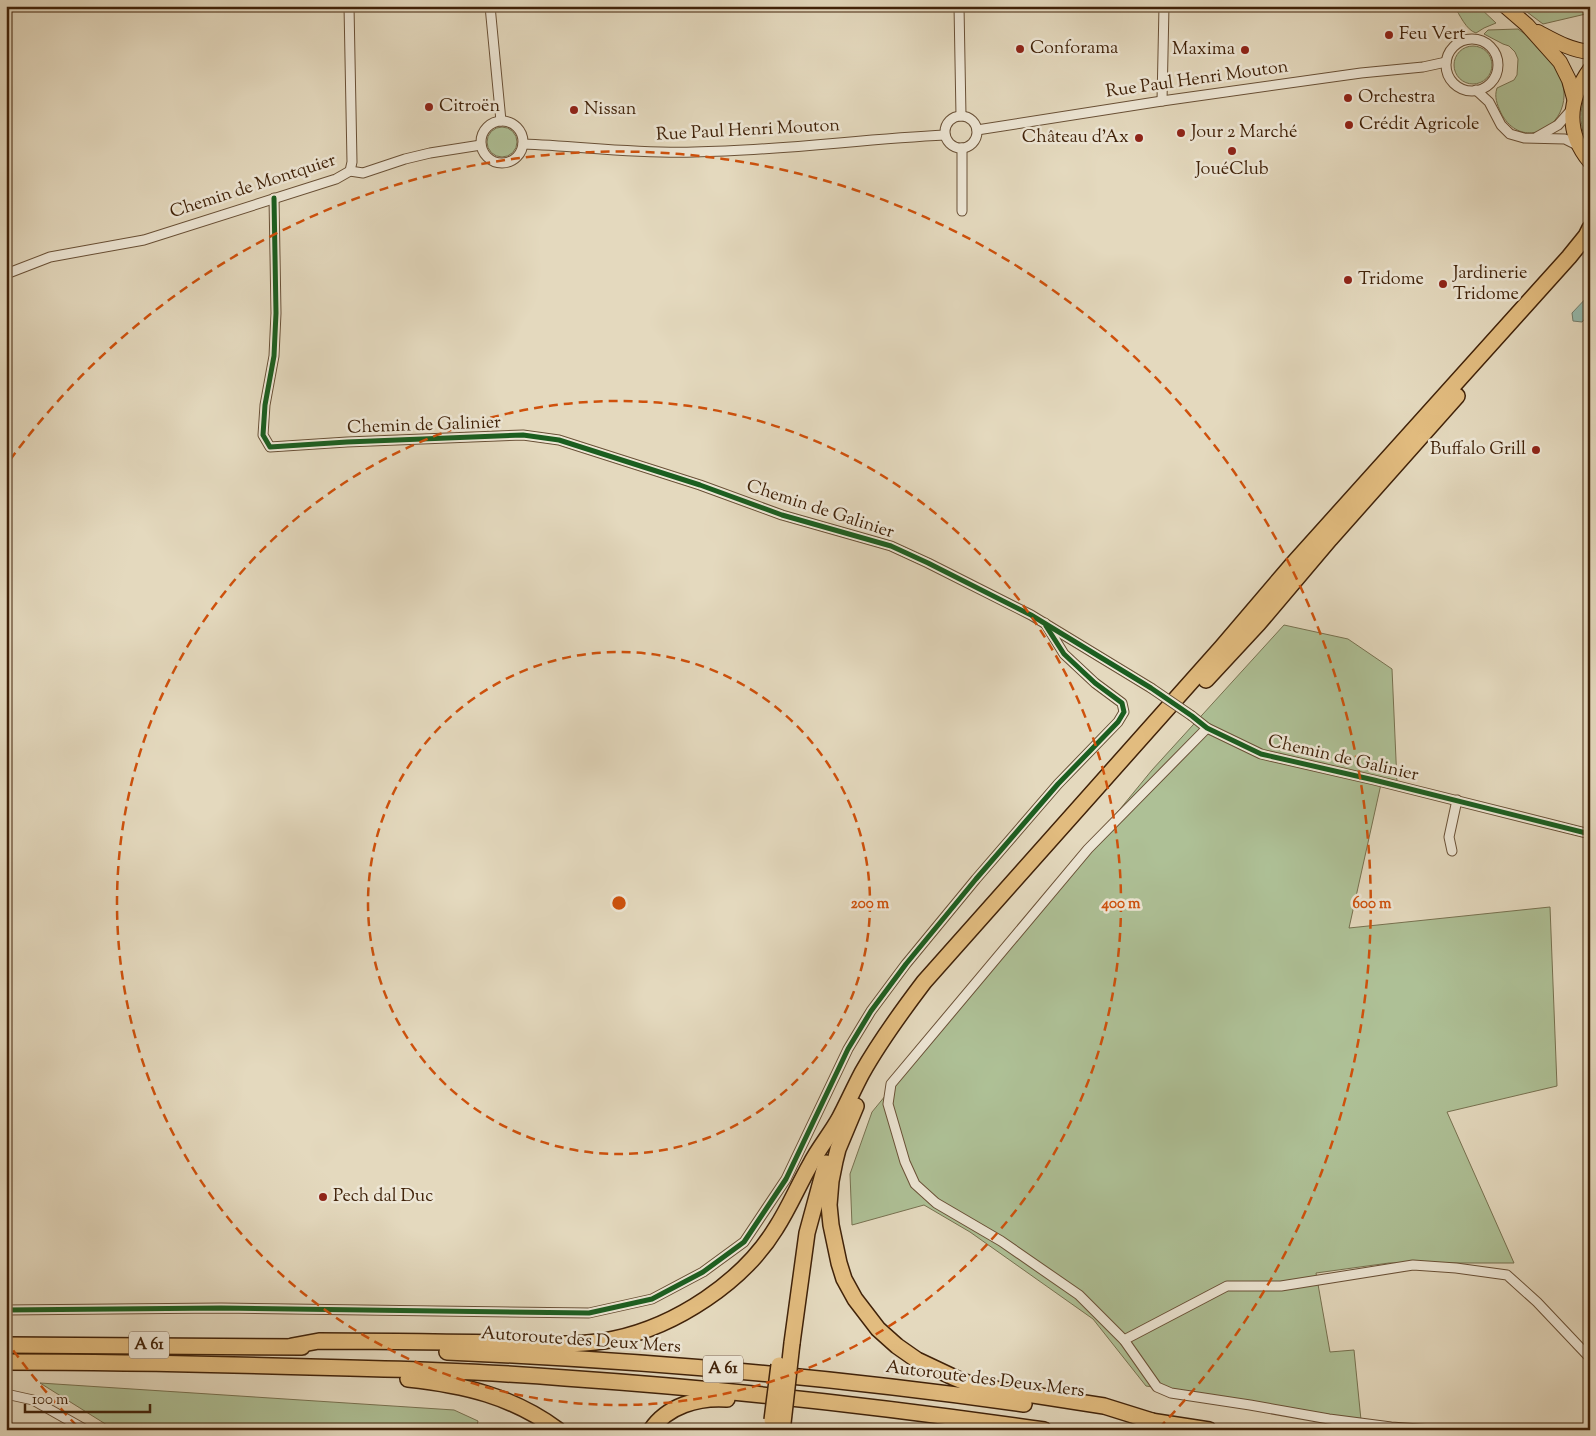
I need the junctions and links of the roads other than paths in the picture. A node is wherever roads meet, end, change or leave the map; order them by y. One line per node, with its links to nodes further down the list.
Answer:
1 (349, 6): 25 (street, Chemin de Montquier)
2 (490, 6): 16 (street)
3 (959, 6): 15 (street)
4 (1164, 6): 12 (street)
5 (1505, 6): 6 (main road)
6 (1527, 25): 7 (main road); 14 (main road)
7 (1590, 52)
8 (1446, 65): 10 (street); 11 (street); 12 (street, Rue Paul Henri Mouton)
9 (1590, 69): 14 (main road)
10 (1489, 84): 11 (street); 13 (street)
11 (1476, 90): 13 (street)
12 (1162, 101): 17 (street, Rue Paul Henri Mouton)
13 (1489, 102): 19 (street)
14 (1574, 103): 19 (street); 22 (main road)
15 (961, 116): 17 (street); 18 (street)
16 (501, 121): 20 (street); 21 (street)
17 (977, 130): 23 (street)
18 (945, 135): 20 (street, Rue Paul Henri Mouton); 23 (street)
19 (1533, 139): 22 (street)
20 (523, 144): 21 (street)
21 (481, 145): 25 (street)
22 (1579, 146): 24 (main road)
23 (962, 148): 27 (street)
24 (1590, 162)
25 (350, 171): 26 (street, Chemin de Montquier)
26 (274, 198): 30 (street, Chemin de Montquier); 31 (street, Chemin de Galinier)
27 (962, 211)
28 (1590, 228): 37 (highway)
29 (1590, 249): 36 (highway)
30 (6, 274)
31 (1044, 624): 32 (street, Chemin de Galinier, bridge); 38 (street)
32 (1207, 728): 33 (street, Chemin de Galinier); 39 (street)
33 (1457, 800): 34 (street, Chemin de Galinier); 35 (street)
34 (1590, 834)
35 (1452, 851)
36 (853, 1111): 40 (highway); 48 (highway)
37 (839, 1119): 40 (highway); 42 (highway)
38 (6, 1310)
39 (1124, 1340): 43 (street); 55 (street)
40 (787, 1342): 49 (highway, bridge)
41 (6, 1345): 42 (highway, Autoroute des Deux Mers / A 61)
42 (292, 1346): 48 (highway, Autoroute des Deux Mers / A 61)
43 (1590, 1358)
44 (6, 1362): 45 (highway, A 61)
45 (344, 1368): 47 (highway, A 61); 51 (highway)
46 (6, 1394): 50 (street)
47 (772, 1395): 52 (highway); 53 (highway, A 61)
48 (1152, 1421): 54 (highway, Autoroute des Deux Mers / A 61)
49 (777, 1426)
50 (86, 1430)
51 (558, 1430)
52 (651, 1430)
53 (1044, 1430)
54 (1209, 1430)
55 (1433, 1430)

